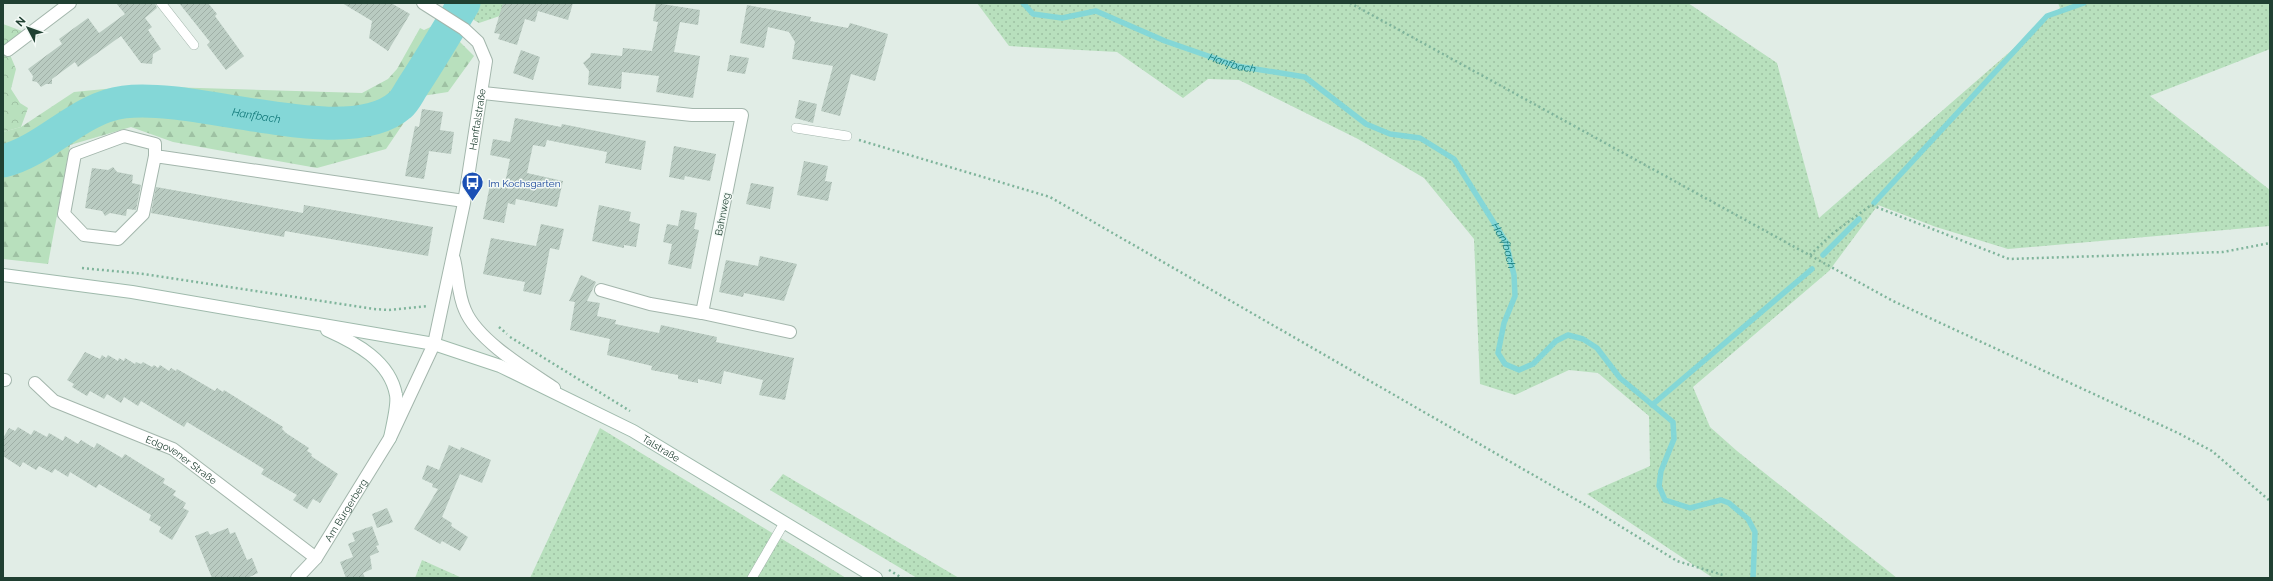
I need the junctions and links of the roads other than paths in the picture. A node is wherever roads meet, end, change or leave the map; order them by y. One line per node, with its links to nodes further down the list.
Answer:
1 (70, 3): 5 (street)
2 (161, 3): 4 (lane)
3 (431, 5): 6 (street, Hanftalstraße)
4 (194, 46)
5 (8, 50)
6 (483, 92): 10 (street, Hanftalstraße); 14 (street, Bahnweg)
7 (796, 128): 8 (lane)
8 (847, 136)
9 (154, 156): 9 (street); 10 (street)
10 (464, 200): 11 (street, Hanftalstraße)
11 (453, 254): 17 (street, Hanftalstraße); 19 (street, Hanftalstraße)
12 (3, 275): 15 (street)
13 (600, 290): 14 (street)
14 (702, 313): 16 (street)
15 (310, 322): 17 (street, Talstraße); 20 (street, Am Bürgerberg)
16 (790, 332)
17 (434, 344): 19 (street, Talstraße); 20 (street, Am Bürgerberg)
18 (35, 383): 22 (street, Edgovener Straße)
19 (566, 396): 21 (street, Talstraße)
20 (390, 438): 22 (street, Am Bürgerberg)
21 (784, 523): 24 (lane); 25 (street, Talstraße)
22 (316, 558): 23 (street, Am Bürgerberg)
23 (296, 578)
24 (752, 578)
25 (876, 578)

